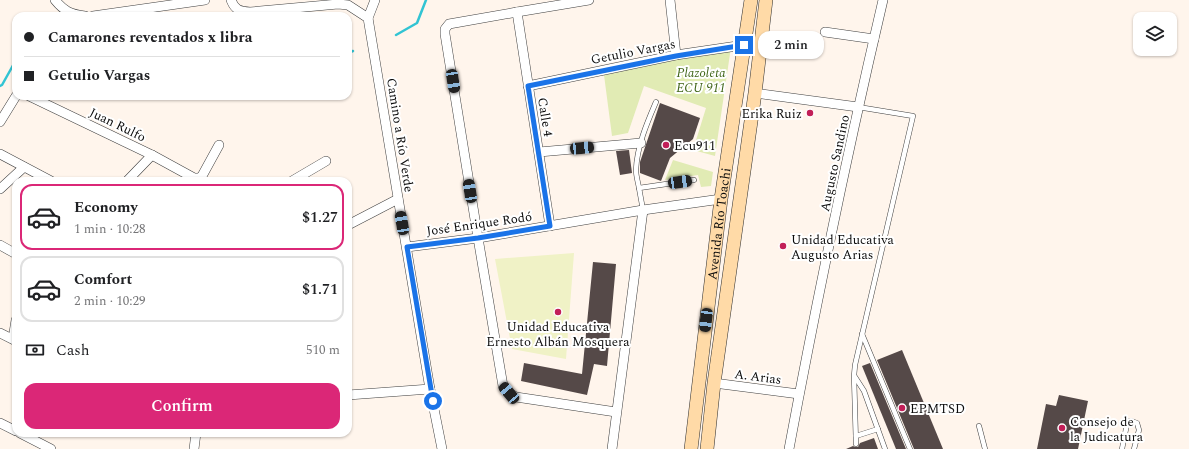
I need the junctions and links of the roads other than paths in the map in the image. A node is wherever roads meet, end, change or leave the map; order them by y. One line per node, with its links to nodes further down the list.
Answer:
1 (55, 0): 10 (street)
2 (205, 0): 11 (street)
3 (231, 0): 13 (street)
4 (375, 0): 13 (street)
5 (589, 0): 12 (street)
6 (670, 0): 17 (street)
7 (751, 0): 16 (main road, Avenida Río Toachi)
8 (766, 0): 19 (main road, Avenida Río Toachi)
9 (883, 0): 15 (street, Augusto Sandino)
10 (69, 12)
11 (121, 12)
12 (517, 12): 18 (street, Calle 4); 47 (street)
13 (368, 18): 42 (street, Camino a Río Verde)
14 (824, 32): 15 (street)
15 (874, 39): 23 (street, Augusto Sandino)
16 (744, 45): 17 (street, Getulio Vargas); 43 (main road, Avenida Río Toachi)
17 (676, 56): 18 (street, Getulio Vargas)
18 (528, 86): 27 (street, Calle 4)
19 (755, 93): 23 (street); 55 (main road, Avenida Río Toachi)
20 (14, 100): 24 (street)
21 (37, 100): 29 (street, Juan Rulfo)
22 (656, 102): 25 (lane)
23 (858, 107): 52 (lane); 58 (street, Augusto Sandino)
24 (0, 122)
25 (641, 143): 27 (street); 40 (lane)
26 (219, 145): 36 (street, Juan Rulfo)
27 (539, 152): 46 (street, Calle 4)
28 (0, 154): 31 (street)
29 (152, 155): 34 (street); 35 (street, Juan Rulfo)
30 (326, 161): 37 (street)
31 (24, 167): 32 (street); 33 (street)
32 (13, 177)
33 (43, 177)
34 (131, 177)
35 (192, 177)
36 (200, 177)
37 (299, 177)
38 (12, 178): 41 (street)
39 (694, 180): 40 (lane)
40 (639, 188): 44 (lane)
41 (0, 189)
42 (398, 199): 45 (street); 49 (street, Camino a Río Verde)
43 (721, 199): 44 (street, José Enrique Rodó); 72 (main road, Avenida Río Toachi)
44 (642, 210): 46 (street, José Enrique Rodó); 59 (street)
45 (352, 223)
46 (550, 226): 47 (street, José Enrique Rodó)
47 (478, 238): 49 (street, José Enrique Rodó); 59 (street)
48 (0, 245): 50 (street)
49 (407, 247): 56 (street, Camino a Río Verde)
50 (12, 252)
51 (0, 333): 53 (street)
52 (862, 334): 54 (lane); 76 (lane)
53 (12, 339)
54 (854, 375): 63 (lane); 64 (lane)
55 (714, 383): 58 (street, A. Arias); 73 (main road, Avenida Río Toachi)
56 (430, 389): 57 (street); 70 (street, Camino a Río Verde)
57 (352, 394)
58 (799, 394): 74 (street, Augusto Sandino)
59 (616, 412): 71 (street)
60 (0, 423): 62 (street)
61 (979, 426): 77 (lane)
62 (12, 429)
63 (878, 429): 64 (lane); 75 (lane)
64 (856, 436): 67 (lane)
65 (28, 437): 68 (street)
66 (196, 437): 69 (street)
67 (856, 444)
68 (51, 449)
69 (194, 449)
70 (442, 449)
71 (612, 449)
72 (691, 449)
73 (707, 449)
74 (789, 449)
75 (885, 449)
76 (910, 449)
77 (985, 449)
78 (1122, 449): 79 (lane)
79 (1134, 449)

